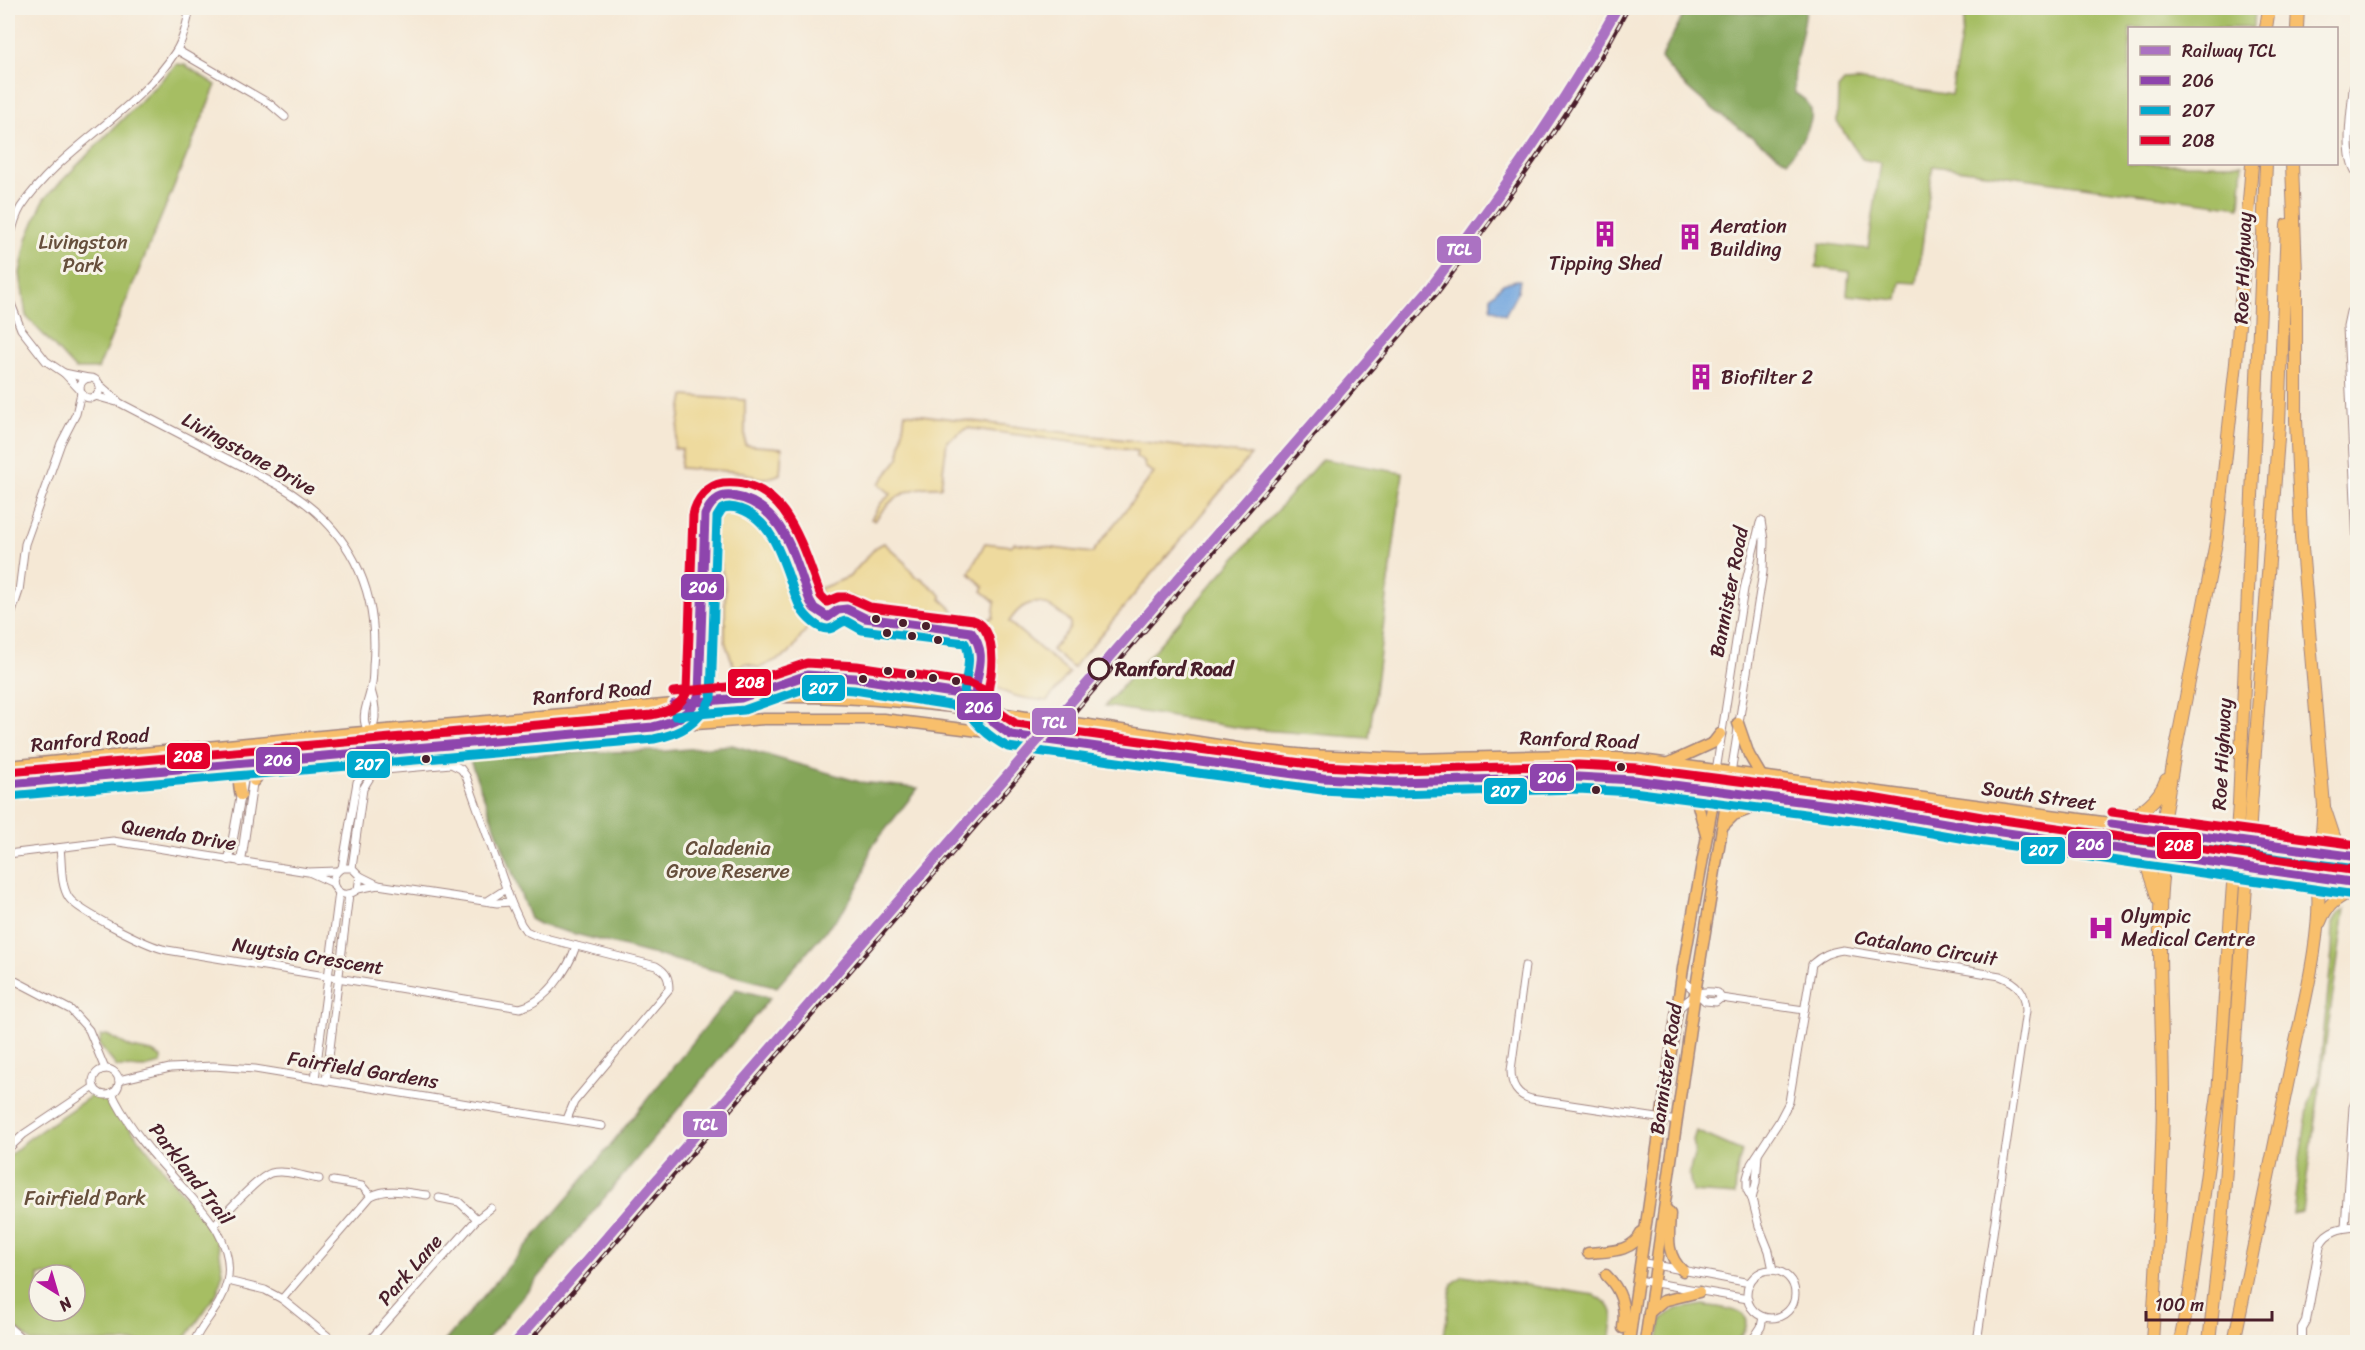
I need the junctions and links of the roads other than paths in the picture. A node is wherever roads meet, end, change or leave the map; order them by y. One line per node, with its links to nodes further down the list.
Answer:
1 (190, 8): 6 (street)
2 (2270, 8): 4 (highway)
3 (2298, 8): 5 (highway)
4 (2269, 27)
5 (2297, 27)
6 (177, 50): 8 (street); 14 (street)
7 (2358, 78): 13 (street)
8 (285, 117)
9 (2252, 165): 41 (highway)
10 (2266, 165): 54 (highway, Roe Highway)
11 (2291, 165): 54 (highway, Roe Highway)
12 (2291, 165): 55 (highway)
13 (2358, 175)
14 (8, 246)
15 (8, 296): 17 (street)
16 (2358, 305): 23 (street)
17 (64, 373): 18 (street); 20 (street)
18 (88, 378): 19 (street); 20 (street)
19 (99, 384): 21 (street); 22 (street, Livingstone Drive)
20 (81, 392): 21 (street); 24 (street)
21 (93, 397): 22 (street, Livingstone Drive); 24 (street)
22 (120, 403): 27 (street, Livingstone Drive)
23 (2354, 407): 25 (street)
24 (76, 414): 26 (street)
25 (2358, 567)
26 (8, 624)
27 (371, 690): 28 (street, Livingstone Drive); 31 (street, Livingstone Drive)
28 (376, 720): 30 (street); 31 (street, Livingstone Drive)
29 (1738, 723): 32 (street, Bannister Road); 45 (street, Bannister Road); 46 (main road)
30 (397, 729): 31 (main road, Ranford Road); 40 (main road, Ranford Road, bridge)
31 (371, 732): 33 (main road, Ranford Road); 35 (street); 36 (street)
32 (1720, 734): 40 (main road); 44 (street, Bannister Road)
33 (269, 741): 34 (main road, Ranford Road); 38 (street)
34 (215, 746): 38 (street); 42 (main road, Ranford Road)
35 (410, 749): 36 (main road, Ranford Road); 49 (main road, Ranford Road, bridge)
36 (349, 754): 37 (main road, Ranford Road)
37 (311, 758): 38 (main road, Ranford Road); 47 (main road)
38 (249, 761): 39 (main road, Ranford Road); 47 (street); 52 (street)
39 (227, 763): 48 (main road, Ranford Road); 52 (main road)
40 (1669, 764): 44 (main road, Ranford Road)
41 (2173, 764): 57 (highway); 58 (highway)
42 (8, 766)
43 (374, 771): 73 (street); 74 (street); 85 (street)
44 (1716, 771): 45 (main road, South Street); 50 (main road, Bannister Road)
45 (1731, 773): 46 (main road, South Street); 51 (main road, Bannister Road)
46 (1762, 777): 57 (main road, South Street)
47 (254, 782): 71 (street)
48 (8, 784)
49 (1680, 785): 50 (main road, Ranford Road); 60 (main road)
50 (1714, 790): 51 (main road, South Street); 60 (main road, Bannister Road)
51 (1728, 792): 53 (main road, South Street); 56 (main road, Bannister Road)
52 (241, 795): 70 (street)
53 (1777, 799): 56 (main road); 64 (main road, South Street)
54 (2245, 805): 82 (highway, Roe Highway, bridge)
55 (2324, 806): 65 (highway); 68 (highway)
56 (1724, 825): 98 (main road, Bannister Road)
57 (2118, 825): 58 (main road, South Street)
58 (2167, 831): 59 (main road, South Street); 61 (highway)
59 (2192, 834): 61 (highway); 62 (main road, South Street)
60 (1707, 839): 97 (main road, Bannister Road)
61 (2174, 844): 67 (highway); 69 (highway)
62 (2295, 847): 65 (main road, South Street); 72 (highway)
63 (60, 848): 66 (street, Quenda Drive); 70 (street, Quenda Drive); 94 (street, Nuytsia Crescent)
64 (2128, 851): 67 (main road, South Street); 90 (highway)
65 (2319, 851): 68 (main road, South Street); 72 (highway)
66 (8, 854)
67 (2168, 856): 69 (main road, South Street); 90 (highway)
68 (2353, 857)
69 (2187, 859): 76 (main road, South Street)
70 (229, 860): 71 (street, Quenda Drive)
71 (241, 862): 75 (street, Quenda Drive)
72 (2312, 863): 76 (highway); 78 (highway)
73 (352, 868): 74 (street); 77 (street)
74 (340, 870): 75 (street, Quenda Drive); 79 (street)
75 (308, 872): 79 (street, Quenda Drive)
76 (2290, 872): 78 (main road, South Street)
77 (360, 876): 81 (street); 84 (street)
78 (2317, 877): 80 (main road, South Street); 91 (highway)
79 (333, 883): 86 (street)
80 (2358, 883)
81 (378, 885): 84 (street); 88 (street)
82 (2240, 885): 151 (highway, Roe Highway); 152 (highway, Roe Highway)
83 (2358, 888): 91 (highway)
84 (358, 889): 87 (street)
85 (506, 889): 88 (street); 89 (street)
86 (339, 892): 87 (street); 94 (street)
87 (349, 894): 96 (street)
88 (489, 900): 89 (street)
89 (511, 902): 92 (street)
90 (2160, 903): 150 (highway)
91 (2315, 933): 153 (highway)
92 (576, 946): 96 (street, Nuytsia Crescent); 108 (street)
93 (1525, 966): 109 (street)
94 (328, 976): 96 (street, Nuytsia Crescent); 102 (street)
95 (8, 977): 101 (street)
96 (339, 978): 104 (street)
97 (1682, 979): 98 (street); 99 (main road, Bannister Road)
98 (1695, 993): 99 (street); 100 (street); 110 (main road, Bannister Road)
99 (1677, 1010): 109 (main road, Bannister Road)
100 (1804, 1010): 128 (street, Catalano Circuit); 149 (street, Catalano Circuit)
101 (105, 1069): 103 (street); 105 (street)
102 (315, 1079): 103 (street, Fairfield Gardens); 104 (street, Fairfield Gardens)
103 (119, 1080): 106 (street)
104 (326, 1081): 108 (street, Fairfield Gardens)
105 (94, 1087): 106 (street); 112 (street)
106 (112, 1093): 121 (street, Parkland Trail)
107 (2358, 1096): 124 (street)
108 (567, 1119): 111 (street, Fairfield Gardens)
109 (1660, 1119): 110 (street); 122 (main road, Bannister Road)
110 (1677, 1121): 118 (main road, Bannister Road)
111 (602, 1126)
112 (8, 1149)
113 (319, 1179): 121 (street)
114 (333, 1181): 115 (street)
115 (371, 1196): 116 (street); 136 (street)
116 (427, 1196)
117 (438, 1198): 120 (street)
118 (1664, 1207): 127 (main road, Bannister Road); 129 (main road)
119 (492, 1208): 120 (street, Park Lane)
120 (477, 1219): 145 (street, Park Lane)
121 (214, 1225): 132 (street, Parkland Trail)
122 (1645, 1225): 125 (main road); 126 (main road, Bannister Road)
123 (2358, 1226): 124 (street)
124 (2345, 1227): 140 (street)
125 (1588, 1253)
126 (1640, 1262): 127 (street); 131 (main road, Bannister Road)
127 (1656, 1265): 129 (street); 133 (main road, Bannister Road)
128 (1773, 1270): 134 (street); 139 (street)
129 (1683, 1271): 134 (street)
130 (1605, 1275): 146 (main road)
131 (1638, 1280): 133 (street); 146 (main road, Bannister Road)
132 (228, 1281): 136 (street); 143 (street, Parkland Trail)
133 (1654, 1283): 135 (street); 138 (main road, Bannister Road)
134 (1750, 1283): 137 (street)
135 (1700, 1292): 137 (street); 138 (main road)
136 (282, 1299): 144 (street)
137 (1748, 1299): 139 (street)
138 (1649, 1313): 147 (main road, Bannister Road)
139 (1763, 1317): 148 (street)
140 (2306, 1321): 154 (street); 155 (street)
141 (8, 1327): 142 (street)
142 (25, 1342)
143 (194, 1342)
144 (335, 1342)
145 (368, 1342)
146 (1628, 1342)
147 (1645, 1342)
148 (1751, 1342)
149 (1977, 1342)
150 (2152, 1342)
151 (2180, 1342)
152 (2209, 1342)
153 (2234, 1342)
154 (2302, 1342)
155 (2308, 1342)

